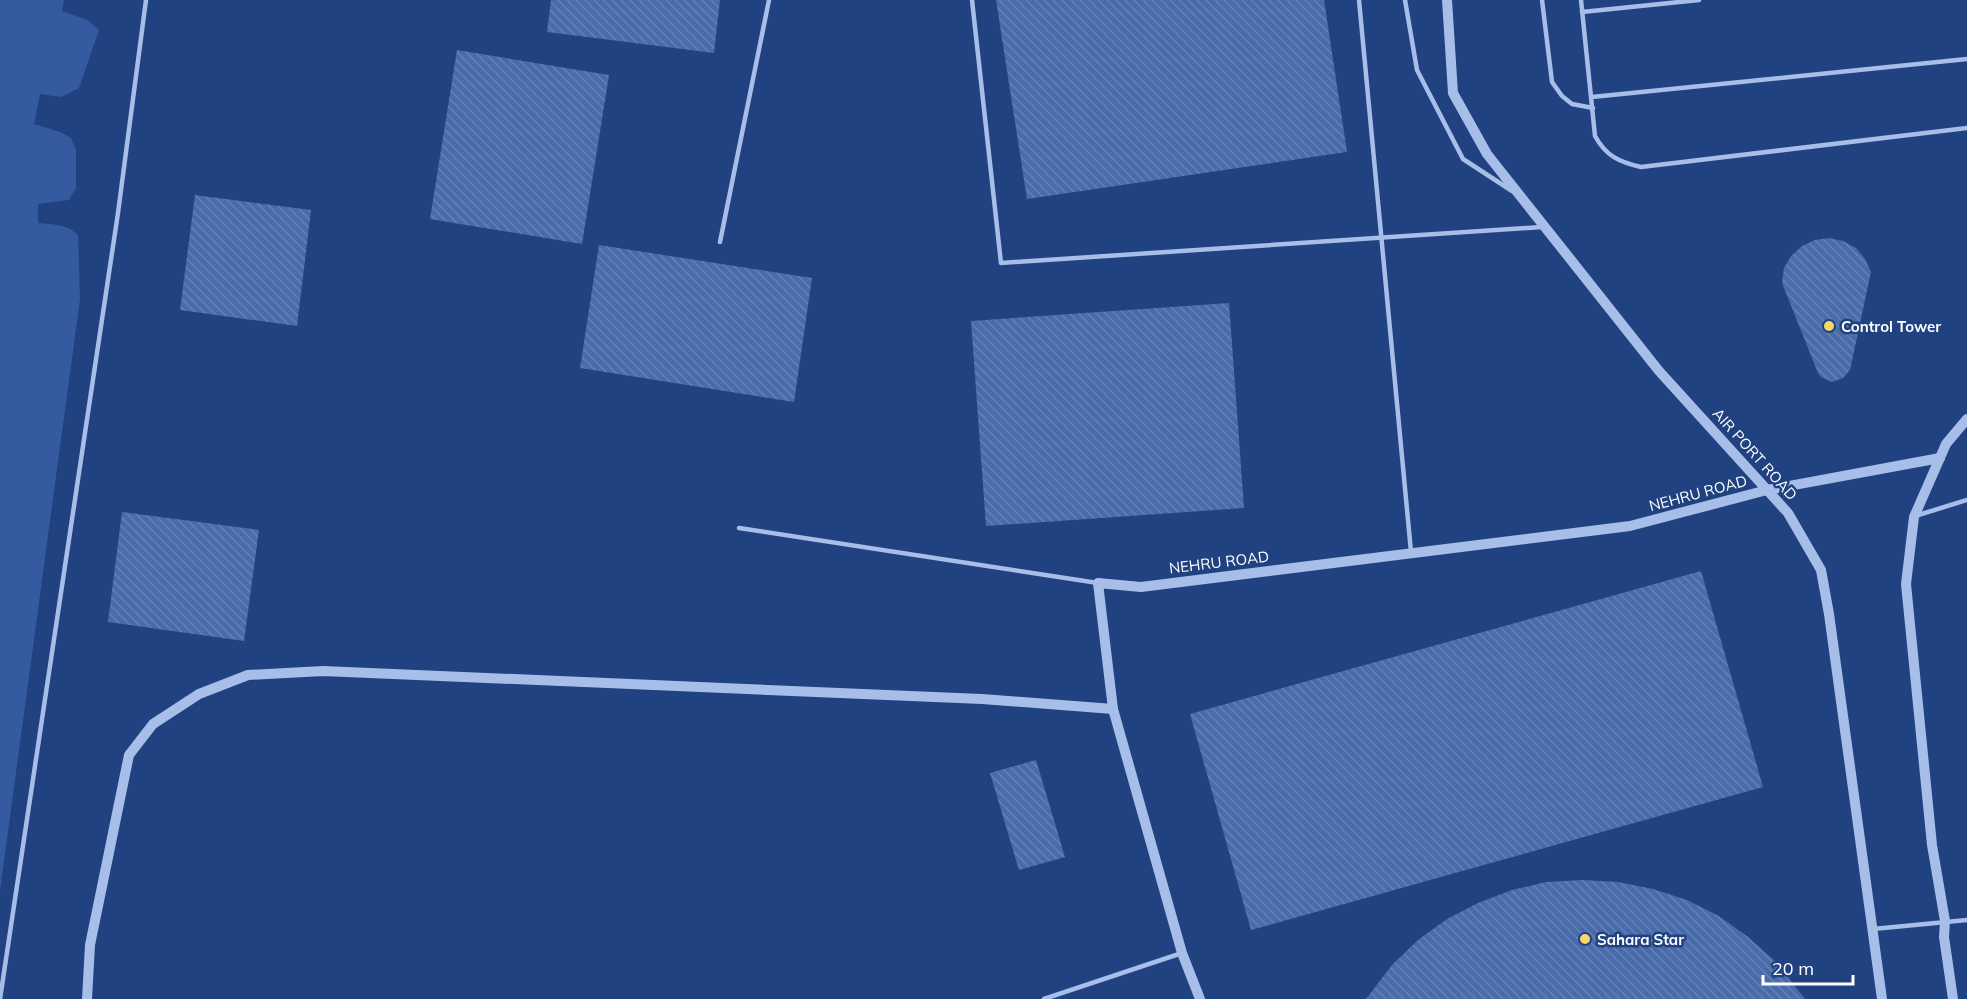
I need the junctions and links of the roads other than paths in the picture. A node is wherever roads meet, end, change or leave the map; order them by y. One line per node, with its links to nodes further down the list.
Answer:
1 (146, 0): 32 (lane)
2 (770, 0): 18 (lane)
3 (972, 0): 17 (lane)
4 (1359, 0): 17 (lane)
5 (1405, 0): 15 (lane)
6 (1448, 0): 15 (street, AIR PORT ROAD)
7 (1542, 0): 13 (lane)
8 (1581, 0): 10 (lane)
9 (1699, 0): 10 (lane)
10 (1582, 12): 12 (lane)
11 (1967, 59): 12 (lane)
12 (1592, 97): 13 (lane)
13 (1593, 108): 14 (lane)
14 (1967, 128)
15 (1522, 198): 16 (street, AIR PORT ROAD)
16 (1545, 227): 17 (lane); 21 (street, AIR PORT ROAD)
17 (1382, 238): 25 (lane)
18 (720, 242)
19 (1967, 419): 20 (street)
20 (1940, 458): 21 (street, NEHRU ROAD); 23 (street)
21 (1767, 489): 25 (street, NEHRU ROAD); 30 (street, AIR PORT ROAD)
22 (1967, 501): 23 (lane)
23 (1914, 517): 29 (street)
24 (739, 528): 26 (lane)
25 (1411, 555): 26 (street, NEHRU ROAD)
26 (1098, 583): 27 (street)
27 (1113, 709): 31 (street); 33 (street)
28 (1967, 920): 29 (lane)
29 (1945, 921): 30 (lane); 37 (street)
30 (1873, 929): 36 (street, AIR PORT ROAD)
31 (1182, 953): 34 (lane); 35 (street)
32 (0, 999)
33 (87, 999)
34 (1044, 999)
35 (1200, 999)
36 (1882, 999)
37 (1953, 999)

